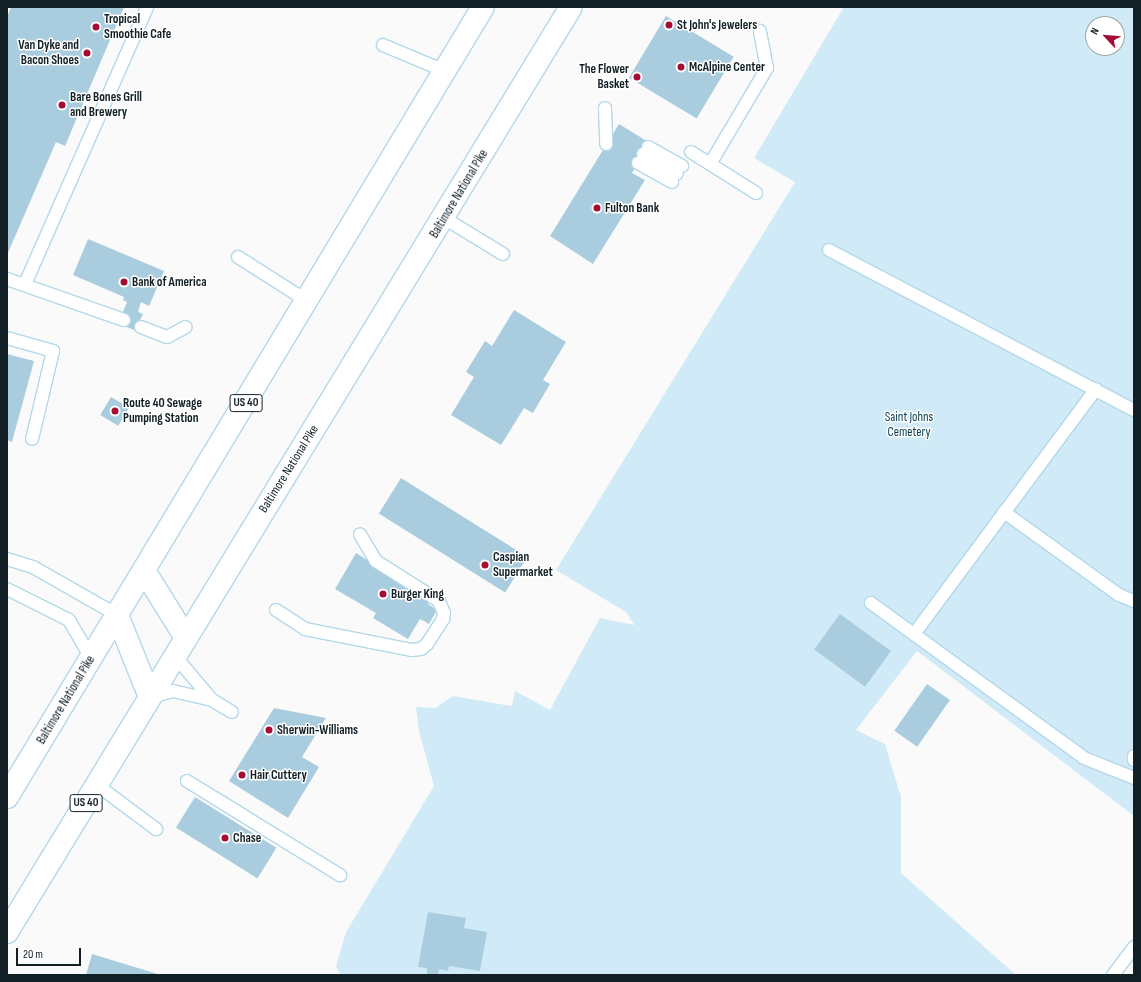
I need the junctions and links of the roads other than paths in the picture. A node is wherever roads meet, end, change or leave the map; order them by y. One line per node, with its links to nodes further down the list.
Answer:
1 (147, 7): 18 (lane)
2 (483, 7): 6 (main road, Baltimore National Pike / US 40)
3 (571, 7): 13 (main road, Baltimore National Pike / US 40)
4 (760, 31): 11 (lane)
5 (383, 45): 6 (lane)
6 (445, 71): 19 (main road, Baltimore National Pike / US 40)
7 (605, 108): 8 (lane)
8 (610, 133)
9 (691, 152): 11 (lane)
10 (643, 155): 10 (lane)
11 (710, 164): 12 (lane)
12 (756, 193)
13 (444, 218): 15 (lane); 37 (main road, Baltimore National Pike / US 40)
14 (829, 250): 24 (lane)
15 (503, 254)
16 (238, 257): 19 (lane)
17 (7, 279): 18 (lane)
18 (25, 284): 20 (lane)
19 (307, 301): 30 (main road, Baltimore National Pike / US 40)
20 (124, 320)
21 (141, 327): 22 (lane)
22 (186, 327)
23 (7, 338): 26 (lane)
24 (1096, 390): 25 (lane); 27 (lane)
25 (1134, 410)
26 (32, 439)
27 (1004, 512): 32 (lane); 36 (lane)
28 (360, 534): 34 (lane)
29 (7, 559): 35 (lane)
30 (145, 572): 35 (main road, Baltimore National Pike / US 40); 37 (main road)
31 (7, 589): 38 (lane)
32 (1134, 601)
33 (871, 603): 36 (lane)
34 (276, 610)
35 (117, 615): 38 (main road, Baltimore National Pike / US 40); 39 (main road)
36 (914, 634): 44 (lane)
37 (180, 647): 39 (main road, Baltimore National Pike / US 40); 40 (lane)
38 (91, 658): 47 (main road, Baltimore National Pike / US 40)
39 (150, 697): 40 (lane); 46 (main road, Baltimore National Pike / US 40)
40 (212, 700): 41 (lane)
41 (232, 712)
42 (1134, 756): 43 (lane)
43 (1134, 760)
44 (1134, 778)
45 (187, 780): 49 (lane)
46 (97, 785): 48 (lane); 50 (main road, Baltimore National Pike / US 40)
47 (7, 797)
48 (156, 829)
49 (340, 875)
50 (7, 932)
51 (1134, 947): 52 (lane)
52 (1113, 975)

